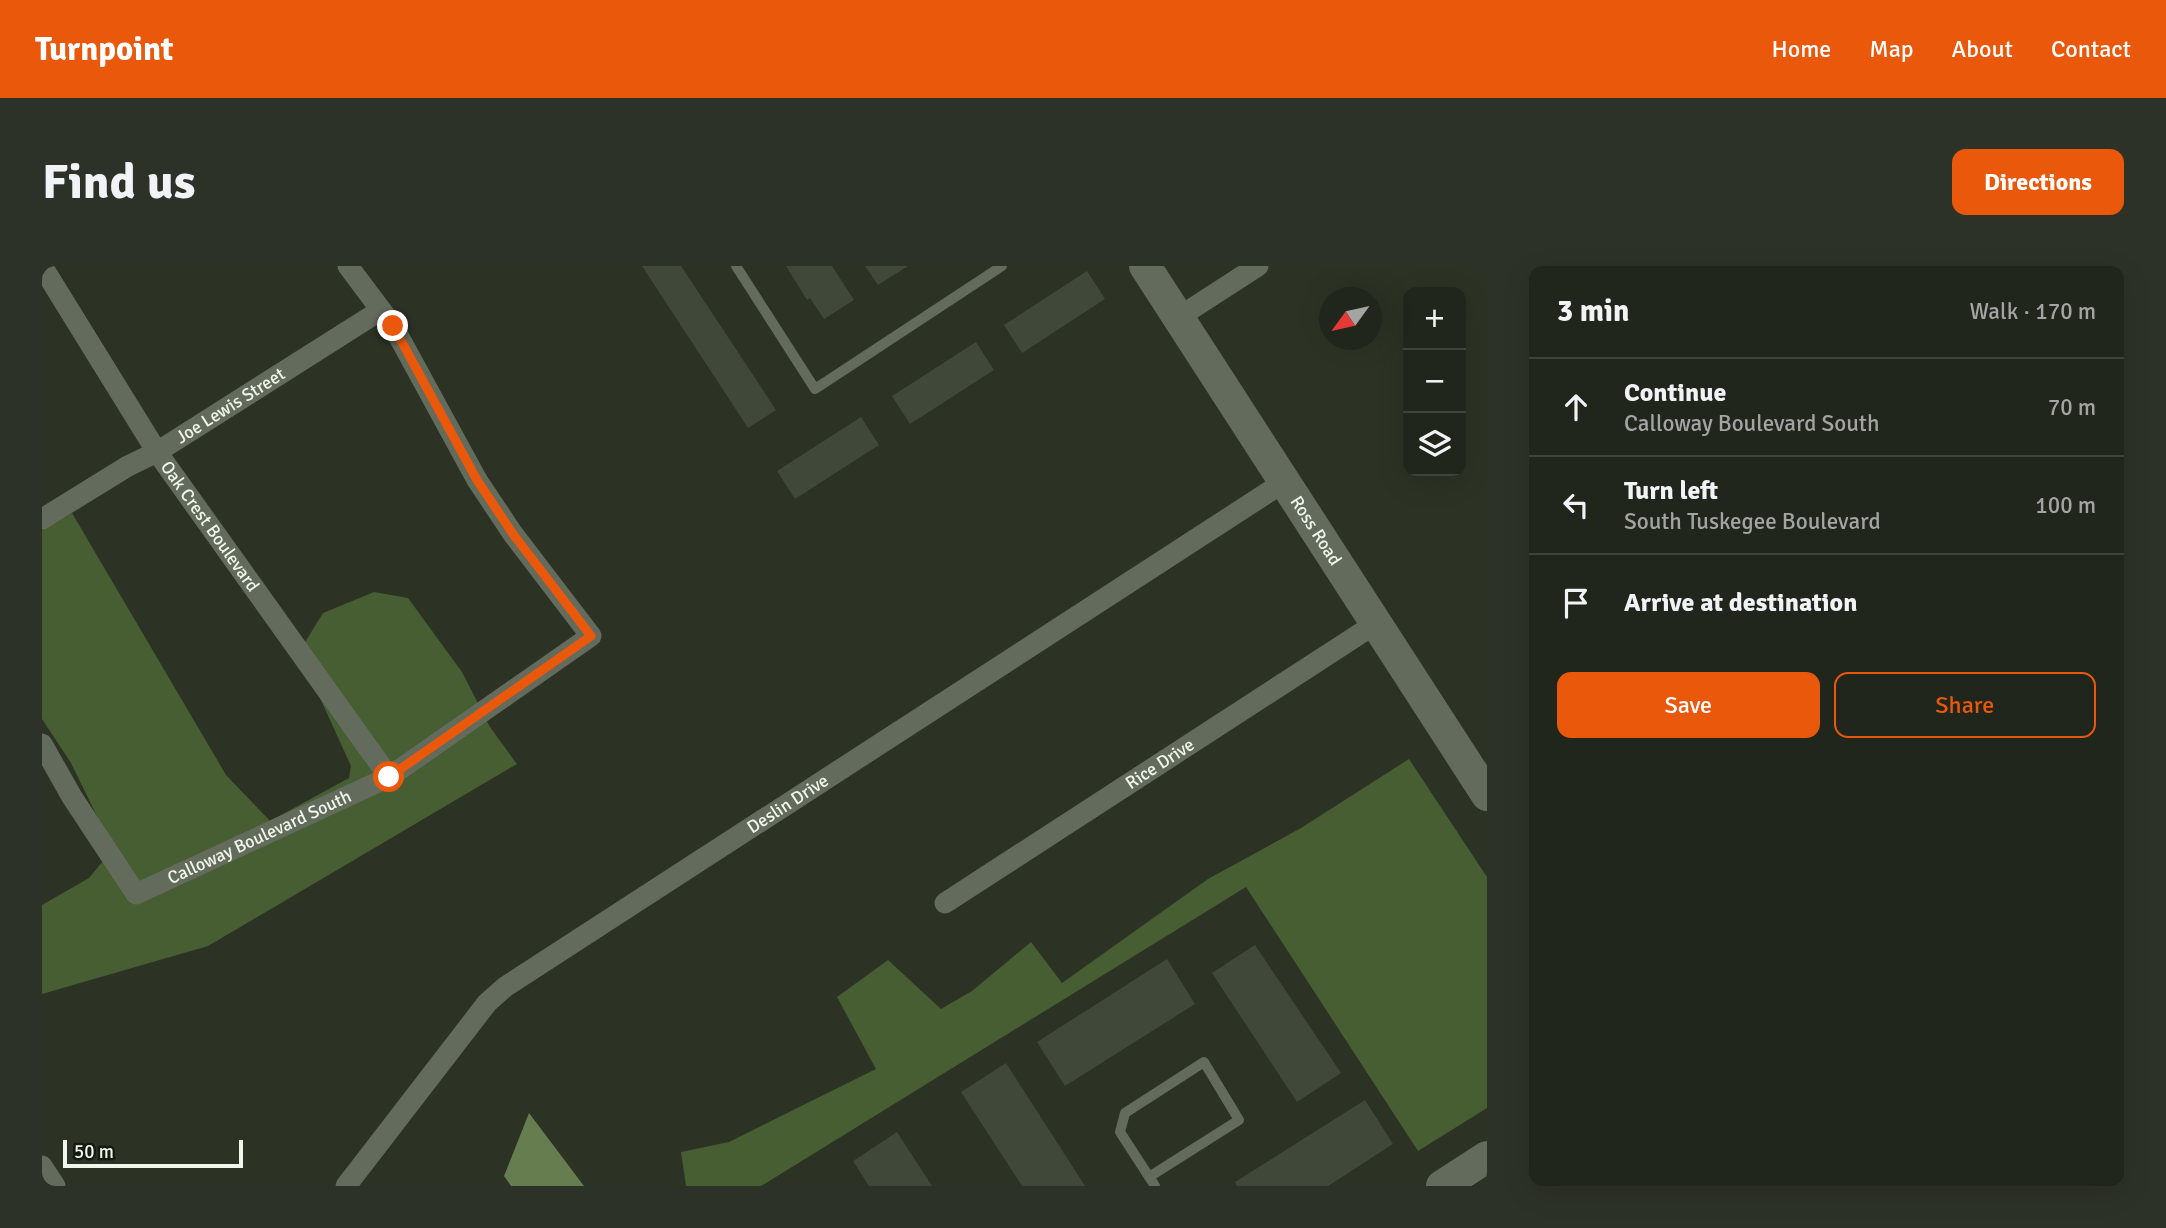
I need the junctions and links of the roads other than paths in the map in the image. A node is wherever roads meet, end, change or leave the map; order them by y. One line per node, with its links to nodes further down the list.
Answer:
1 (43, 266): 9 (street, Oak Crest Boulevard)
2 (348, 266): 7 (street)
3 (736, 266): 4 (lane)
4 (1002, 266)
5 (1145, 266): 8 (street, Ross Road)
6 (1258, 266): 8 (street)
7 (381, 310): 9 (street, Joe Lewis Street); 14 (street, Calloway Boulevard South)
8 (1178, 317): 10 (street, Ross Road)
9 (156, 452): 11 (street, Joe Lewis Street); 14 (street, Oak Crest Boulevard)
10 (1284, 482): 12 (street, Ross Road); 21 (street, Deslin Drive)
11 (42, 519)
12 (1375, 624): 15 (street, Ross Road); 16 (street, Rice Drive)
13 (42, 744): 14 (street, Calloway Boulevard South)
14 (389, 777)
15 (1487, 795)
16 (945, 903)
17 (1487, 1157): 22 (street)
18 (42, 1166): 20 (street)
19 (1152, 1181): 19 (lane)
20 (55, 1186)
21 (346, 1186)
22 (1442, 1186)

